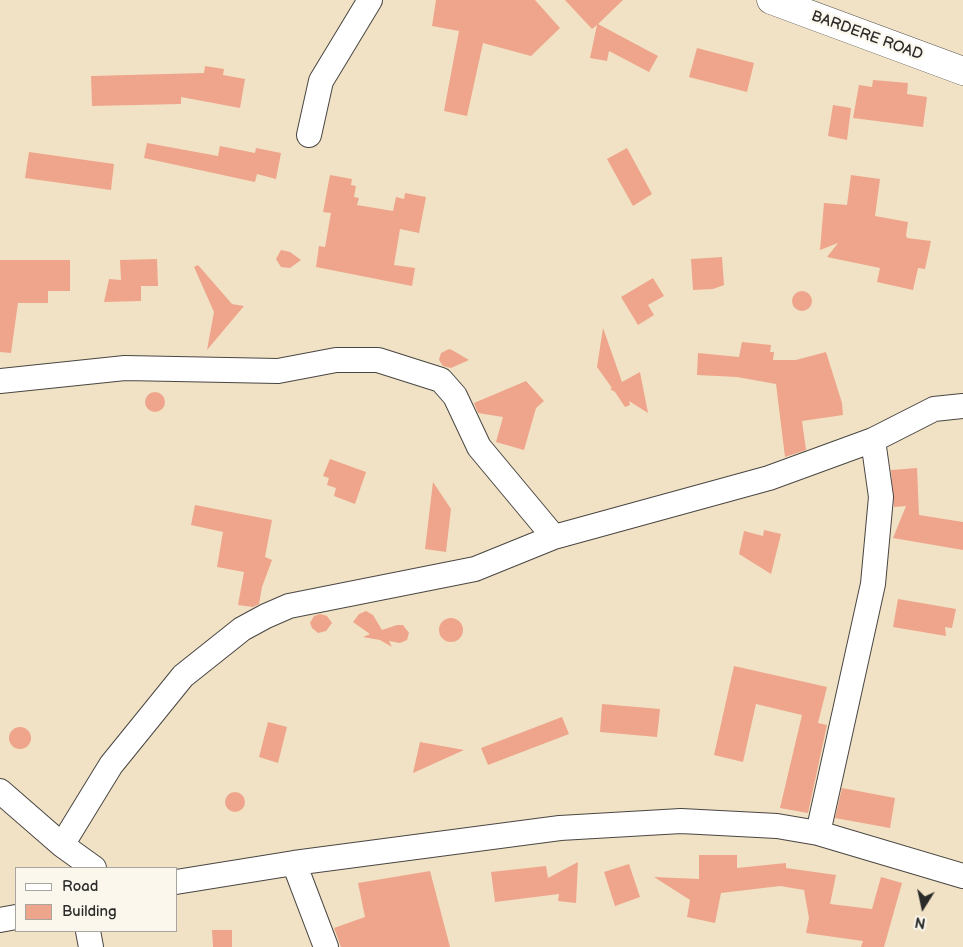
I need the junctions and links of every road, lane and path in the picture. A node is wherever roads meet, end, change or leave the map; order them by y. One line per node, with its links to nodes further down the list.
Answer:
1 (370, 0): 4 (street)
2 (771, 0): 3 (street, BARDERE ROAD)
3 (963, 71)
4 (309, 136)
5 (0, 381): 8 (street)
6 (963, 406): 7 (street)
7 (873, 440): 8 (street); 10 (street)
8 (554, 537): 11 (street)
9 (0, 791): 11 (street)
10 (818, 833): 12 (street); 14 (street)
11 (62, 845): 13 (street)
12 (294, 863): 15 (street); 20 (street)
13 (93, 867)
14 (963, 876)
15 (178, 882)
16 (15, 917): 17 (street)
17 (0, 920)
18 (88, 932): 19 (street)
19 (92, 947)
20 (326, 947)

